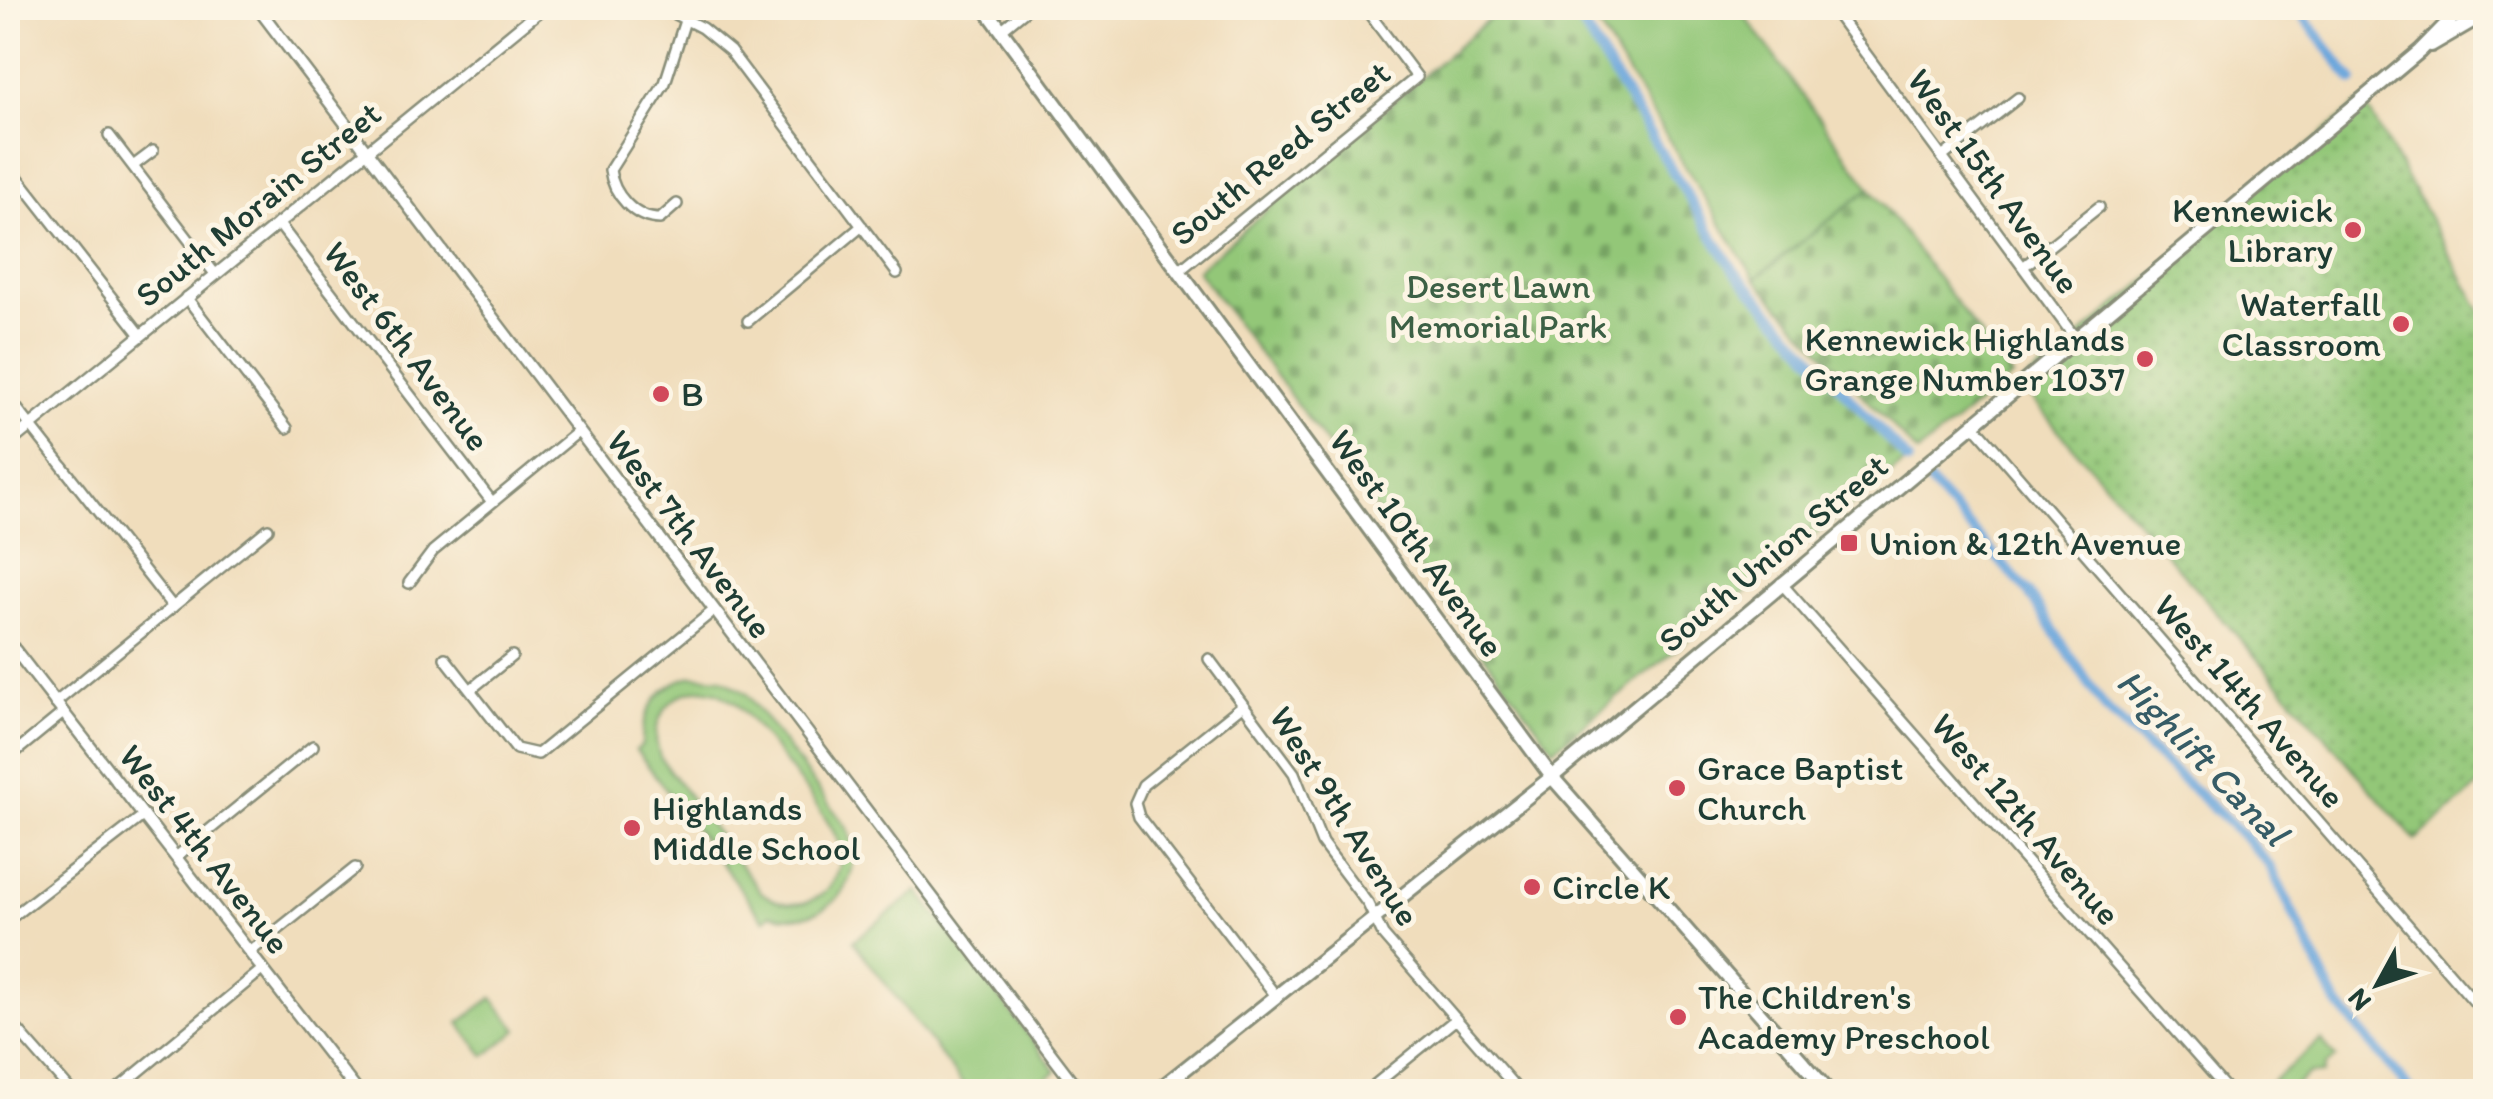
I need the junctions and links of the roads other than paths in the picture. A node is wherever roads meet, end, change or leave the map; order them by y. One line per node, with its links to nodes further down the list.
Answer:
1 (258, 8): 18 (street, West 7th Avenue)
2 (542, 8): 18 (street, South Morain Street)
3 (663, 8): 12 (street)
4 (688, 8): 12 (street)
5 (985, 8): 13 (main road, West 10th Avenue)
6 (1028, 8): 13 (street)
7 (1365, 8): 27 (street, South Reed Street)
8 (1832, 8): 19 (street, West 15th Avenue)
9 (2462, 8): 14 (main road, South Union Street)
10 (2475, 8): 11 (main road)
11 (2486, 13): 14 (main road, South Union Street)
12 (684, 18): 22 (street); 25 (street)
13 (1001, 30): 27 (main road, West 10th Avenue)
14 (2420, 51): 33 (main road, South Union Street)
15 (2018, 98): 19 (street)
16 (109, 135): 21 (street)
17 (154, 150): 21 (street)
18 (367, 150): 24 (street, South Morain Street); 38 (street, West 7th Avenue)
19 (1942, 158): 26 (street, West 15th Avenue)
20 (8, 165): 32 (street)
21 (133, 166): 28 (street)
22 (677, 204)
23 (2098, 207): 26 (street)
24 (278, 223): 28 (street, South Morain Street); 40 (street, West 6th Avenue)
25 (862, 226): 29 (street); 31 (street)
26 (2023, 267): 33 (street, West 15th Avenue)
27 (1179, 271): 56 (main road, West 10th Avenue)
28 (215, 274): 30 (street, South Morain Street)
29 (897, 274)
30 (186, 297): 32 (street, South Morain Street); 37 (street)
31 (748, 320)
32 (140, 335): 36 (street, South Morain Street)
33 (2076, 339): 35 (main road, South Union Street)
34 (8, 397): 36 (street)
35 (1974, 424): 42 (main road, South Union Street); 65 (street, West 14th Avenue)
36 (30, 426): 39 (street, South Morain Street); 44 (street)
37 (287, 428)
38 (579, 430): 40 (street); 45 (street, West 7th Avenue)
39 (8, 444)
40 (492, 502): 43 (street)
41 (268, 530): 44 (street)
42 (1782, 583): 56 (main road, South Union Street); 76 (street, West 12th Avenue)
43 (409, 584)
44 (173, 607): 51 (street)
45 (713, 611): 50 (street); 72 (street, West 7th Avenue)
46 (8, 641): 51 (street, West 4th Avenue)
47 (512, 656): 50 (street)
48 (445, 658): 50 (street)
49 (1209, 660): 52 (street, West 9th Avenue)
50 (470, 690)
51 (55, 702): 53 (street, West 4th Avenue)
52 (1243, 705): 60 (street, West 9th Avenue); 64 (street)
53 (63, 713): 55 (street); 57 (street, West 4th Avenue)
54 (313, 746): 58 (street)
55 (8, 758)
56 (1552, 777): 60 (main road, South Union Street); 75 (main road, West 10th Avenue)
57 (144, 816): 58 (street, West 4th Avenue); 61 (street)
58 (176, 858): 62 (street, West 4th Avenue)
59 (355, 868): 62 (street)
60 (1374, 917): 64 (main road, South Union Street); 67 (street, West 9th Avenue)
61 (8, 920)
62 (250, 952): 63 (street, West 4th Avenue)
63 (263, 970): 69 (street, West 4th Avenue); 71 (street)
64 (1276, 996): 73 (main road, South Union Street)
65 (2485, 1012)
66 (8, 1019): 70 (street)
67 (1456, 1019): 68 (street, West 9th Avenue); 74 (street)
68 (1518, 1089)
69 (356, 1091)
70 (72, 1092)
71 (114, 1092)
72 (1080, 1092)
73 (1156, 1092)
74 (1366, 1092)
75 (1829, 1092)
76 (2229, 1092)

